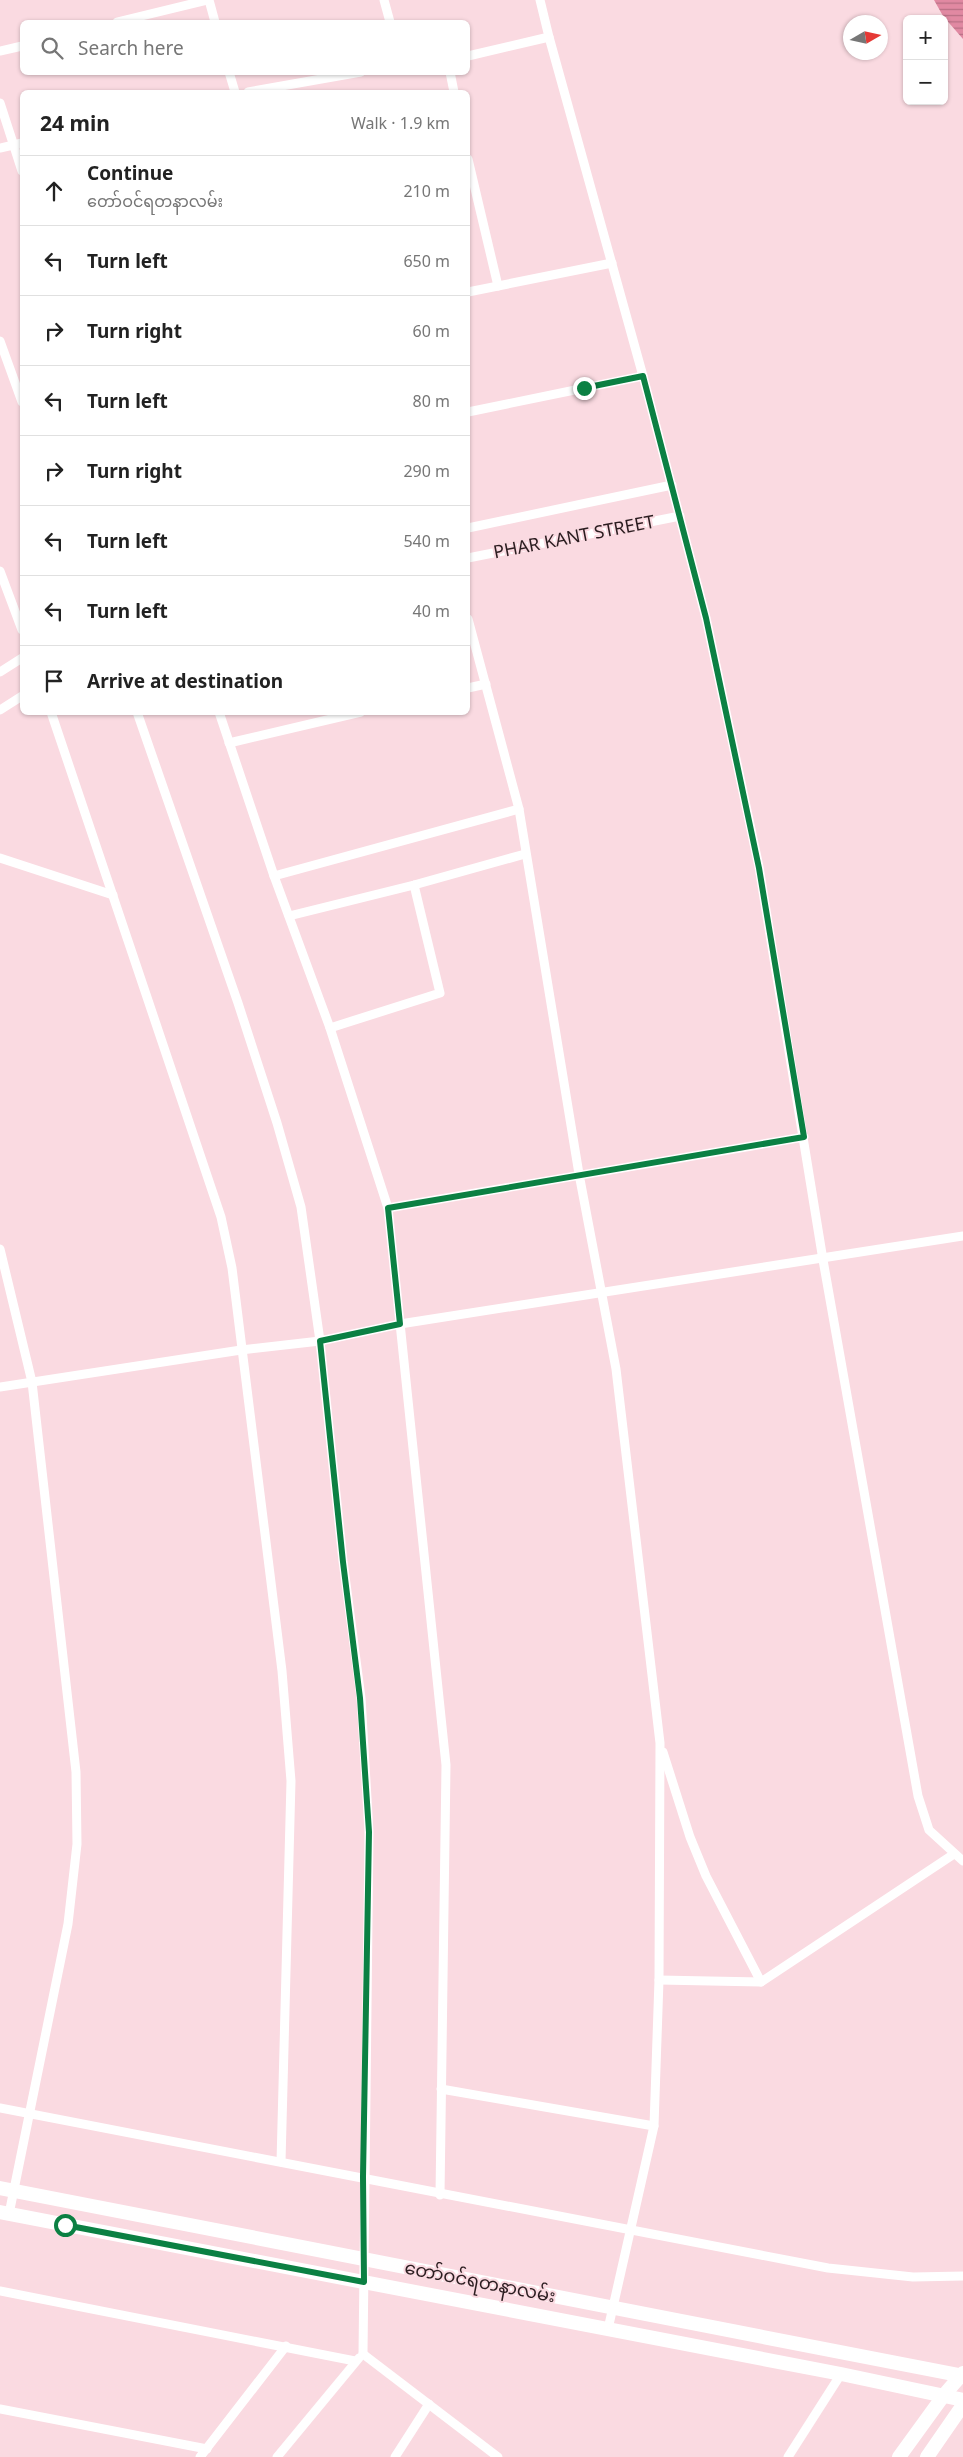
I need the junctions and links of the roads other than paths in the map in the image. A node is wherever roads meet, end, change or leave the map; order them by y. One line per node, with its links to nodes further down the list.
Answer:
1 (208, 0): 4 (street); 5 (street)
2 (384, 0): 6 (street)
3 (540, 0): 7 (street)
4 (125, 20)
5 (214, 20)
6 (389, 20)
7 (549, 37): 10 (street); 22 (street)
8 (20, 46): 9 (street)
9 (0, 51)
10 (470, 56)
11 (230, 75): 14 (street)
12 (344, 75): 15 (street)
13 (451, 75): 16 (street)
14 (234, 90)
15 (259, 90)
16 (454, 90)
17 (0, 103): 18 (street)
18 (18, 144): 19 (street); 20 (street)
19 (0, 148)
20 (20, 158)
21 (470, 173): 23 (street)
22 (612, 263): 23 (street); 27 (street)
23 (498, 286): 24 (street)
24 (470, 292)
25 (0, 341): 26 (street)
26 (4, 366): 28 (street)
27 (643, 376): 29 (street); 30 (street)
28 (20, 398)
29 (470, 412)
30 (672, 485): 31 (street); 32 (street)
31 (680, 516): 33 (street, PHAR KANT STREET); 56 (street)
32 (470, 528)
33 (470, 558)
34 (0, 570): 35 (street)
35 (20, 625)
36 (470, 626): 39 (street)
37 (20, 659): 38 (street)
38 (0, 672)
39 (486, 684): 40 (street); 48 (street)
40 (470, 688)
41 (20, 697): 42 (street)
42 (0, 710)
43 (52, 715): 53 (street)
44 (138, 715): 64 (street)
45 (220, 715): 47 (street)
46 (348, 715): 47 (street)
47 (229, 743): 51 (street)
48 (518, 809): 49 (street); 51 (street)
49 (525, 854): 52 (street); 57 (street)
50 (0, 858): 53 (street)
51 (274, 876): 54 (street)
52 (414, 885): 54 (street); 55 (street)
53 (113, 895): 65 (street)
54 (290, 916): 55 (street)
55 (330, 1028): 58 (street)
56 (804, 1137): 57 (street); 61 (street)
57 (579, 1174): 58 (street); 62 (street)
58 (388, 1208): 63 (street)
59 (963, 1236): 61 (street)
60 (0, 1249): 66 (street)
61 (823, 1260): 62 (street); 69 (street)
62 (602, 1292): 63 (street); 68 (street)
63 (400, 1324): 64 (street); 73 (street)
64 (320, 1341): 65 (street); 78 (street)
65 (242, 1350): 66 (street); 77 (street)
66 (32, 1382): 67 (street); 75 (street)
67 (0, 1387)
68 (660, 1742): 71 (street); 72 (street)
69 (954, 1854): 70 (street); 72 (street)
70 (963, 1861)
71 (659, 1980): 72 (street); 76 (street)
72 (762, 1982)
73 (441, 2089): 76 (street); 80 (street)
74 (0, 2108): 75 (street)
75 (28, 2113): 77 (street); 79 (street)
76 (654, 2126): 82 (street)
77 (281, 2162): 78 (street)
78 (363, 2177): 80 (street); 83 (street)
79 (7, 2189): 81 (street); 83 (main road, တော်ဝင်ရတနာလမ်း)
80 (440, 2194): 82 (street)
81 (4, 2213): 85 (main road, တော်ဝင်ရတနာလမ်း)
82 (631, 2228): 84 (street); 87 (street)
83 (364, 2258): 85 (street); 87 (main road, တော်ဝင်ရတနာလမ်း)
84 (963, 2276)
85 (364, 2282): 88 (main road, တော်ဝင်ရတနာလမ်း); 90 (street)
86 (0, 2291): 89 (street)
87 (614, 2309): 88 (street); 93 (main road, တော်ဝင်ရတနာလမ်း)
88 (608, 2329): 92 (main road, တော်ဝင်ရတနာလမ်း)
89 (286, 2346): 91 (street); 99 (street)
90 (363, 2354): 91 (street); 96 (street)
91 (355, 2361): 101 (street)
92 (841, 2374): 94 (main road, တော်ဝင်ရတနာလမ်း); 104 (street)
93 (962, 2375): 94 (main road)
94 (944, 2395): 95 (main road, တော်ဝင်ရတနာလမ်း); 105 (main road)
95 (963, 2400)
96 (429, 2404): 102 (street); 103 (street)
97 (963, 2405): 106 (main road)
98 (0, 2409): 99 (street)
99 (207, 2449): 100 (street)
100 (200, 2457)
101 (277, 2457)
102 (395, 2457)
103 (498, 2457)
104 (788, 2457)
105 (899, 2457)
106 (927, 2457)

